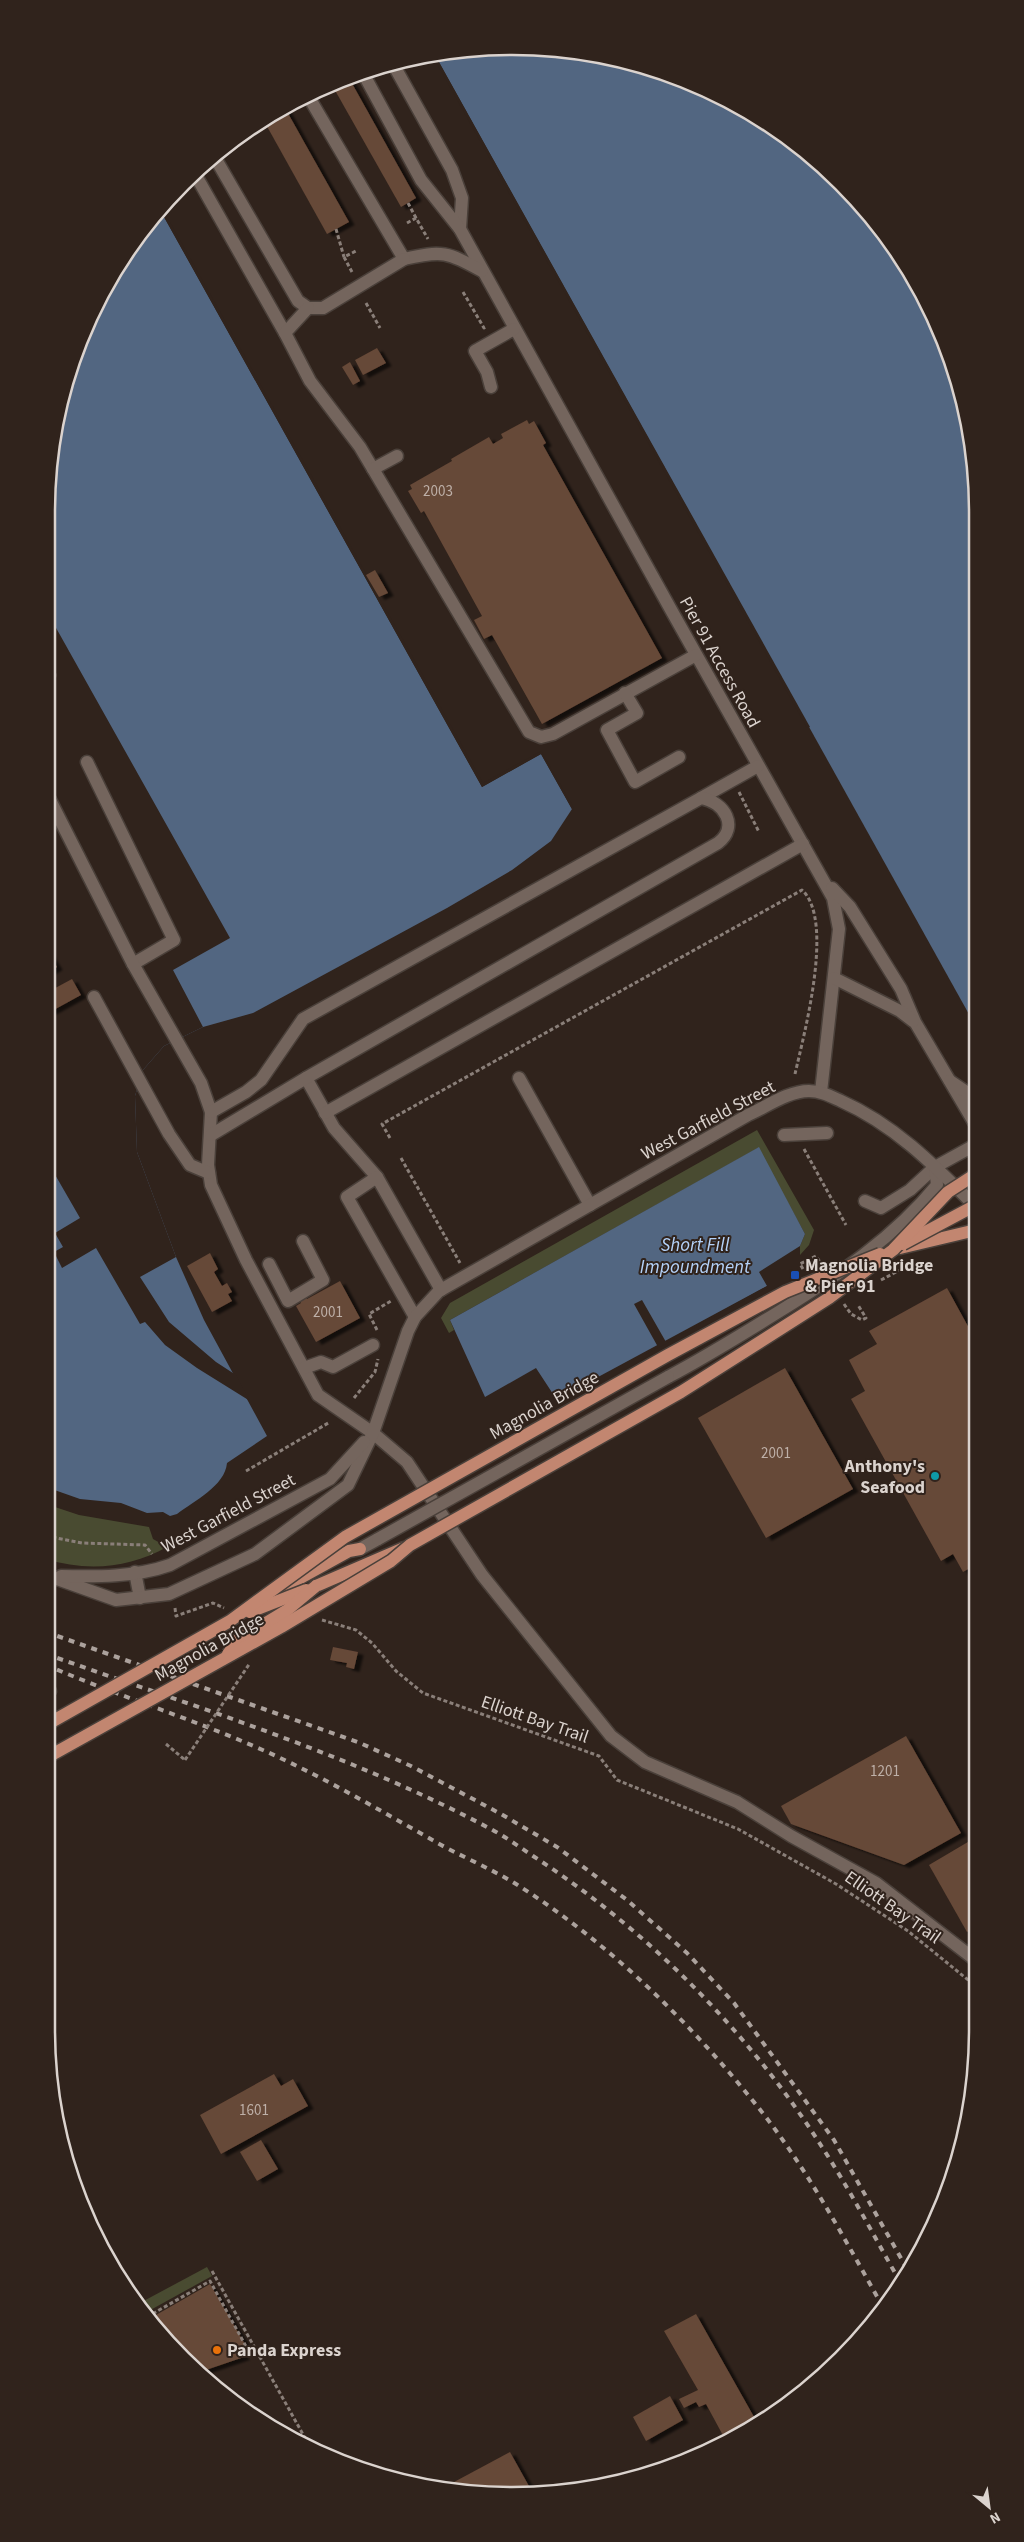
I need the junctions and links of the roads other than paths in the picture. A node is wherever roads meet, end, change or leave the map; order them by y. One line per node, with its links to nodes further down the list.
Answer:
1 (397, 70): 6 (street)
2 (366, 79): 6 (street, Pier 91 Access Road)
3 (311, 101): 7 (street)
4 (218, 163): 9 (street)
5 (198, 180): 11 (street)
6 (460, 230): 8 (street, Pier 91 Access Road)
7 (404, 259): 8 (street); 9 (street)
8 (482, 271): 10 (street, Pier 91 Access Road)
9 (308, 308): 11 (street)
10 (514, 329): 12 (street); 15 (street, Pier 91 Access Road)
11 (285, 332): 14 (street)
12 (491, 387)
13 (397, 456): 14 (street)
14 (373, 469): 16 (street)
15 (696, 655): 16 (street); 19 (street, Pier 91 Access Road)
16 (625, 693): 17 (street)
17 (679, 757)
18 (87, 762): 24 (street)
19 (758, 766): 20 (street); 22 (street, Pier 91 Access Road)
20 (701, 798): 28 (street); 33 (street)
21 (55, 810): 24 (street)
22 (803, 844): 23 (street, Pier 91 Access Road); 34 (street)
23 (820, 875): 25 (street, Pier 91 Access Road); 27 (street)
24 (133, 964): 33 (street)
25 (834, 978): 27 (street); 31 (street, Pier 91 Access Road)
26 (94, 997): 41 (street)
27 (914, 1022): 30 (street)
28 (306, 1078): 34 (street); 37 (street)
29 (519, 1078): 46 (street)
30 (949, 1080): 32 (street); 35 (street)
31 (821, 1092): 40 (street, West Garfield Street); 46 (street, West Garfield Street)
32 (969, 1094)
33 (211, 1112): 37 (street)
34 (325, 1113): 42 (street)
35 (969, 1113)
36 (827, 1133): 38 (street)
37 (211, 1135): 41 (street)
38 (784, 1135)
39 (969, 1149): 40 (street)
40 (935, 1167): 44 (street, West Garfield Street); 45 (street); 60 (street, bridge)
41 (210, 1174): 54 (street)
42 (377, 1177): 52 (street); 55 (street)
43 (969, 1178): 50 (main road, bridge)
44 (969, 1199)
45 (865, 1201)
46 (590, 1205): 52 (street, West Garfield Street)
47 (969, 1210): 50 (main road, Magnolia Bridge, bridge)
48 (969, 1232): 50 (main road)
49 (303, 1241): 53 (street)
50 (893, 1250): 59 (main road, Magnolia Bridge, bridge); 66 (main road, Magnolia Bridge, bridge)
51 (269, 1264): 53 (street)
52 (441, 1290): 55 (street, West Garfield Street)
53 (288, 1300): 54 (street)
54 (272, 1309): 57 (street)
55 (415, 1317): 58 (street, West Garfield Street)
56 (373, 1345): 57 (street)
57 (304, 1368): 58 (street)
58 (373, 1433): 61 (street, West Garfield Street); 65 (street, West Garfield Street); 71 (street)
59 (410, 1545): 64 (main road, Magnolia Bridge, bridge); 68 (main road, Magnolia Bridge, bridge)
60 (360, 1549): 64 (main road); 66 (main road, bridge)
61 (134, 1572): 62 (street, West Garfield Street); 65 (street)
62 (55, 1575)
63 (55, 1578): 65 (street, West Garfield Street)
64 (316, 1586): 67 (main road, Magnolia Bridge, bridge); 68 (main road, bridge)
65 (140, 1598)
66 (256, 1602): 67 (main road, Magnolia Bridge, bridge)
67 (230, 1614): 69 (main road, Magnolia Bridge, bridge)
68 (224, 1659): 70 (main road, Magnolia Bridge, bridge)
69 (55, 1720)
70 (55, 1753)
71 (969, 1955)

